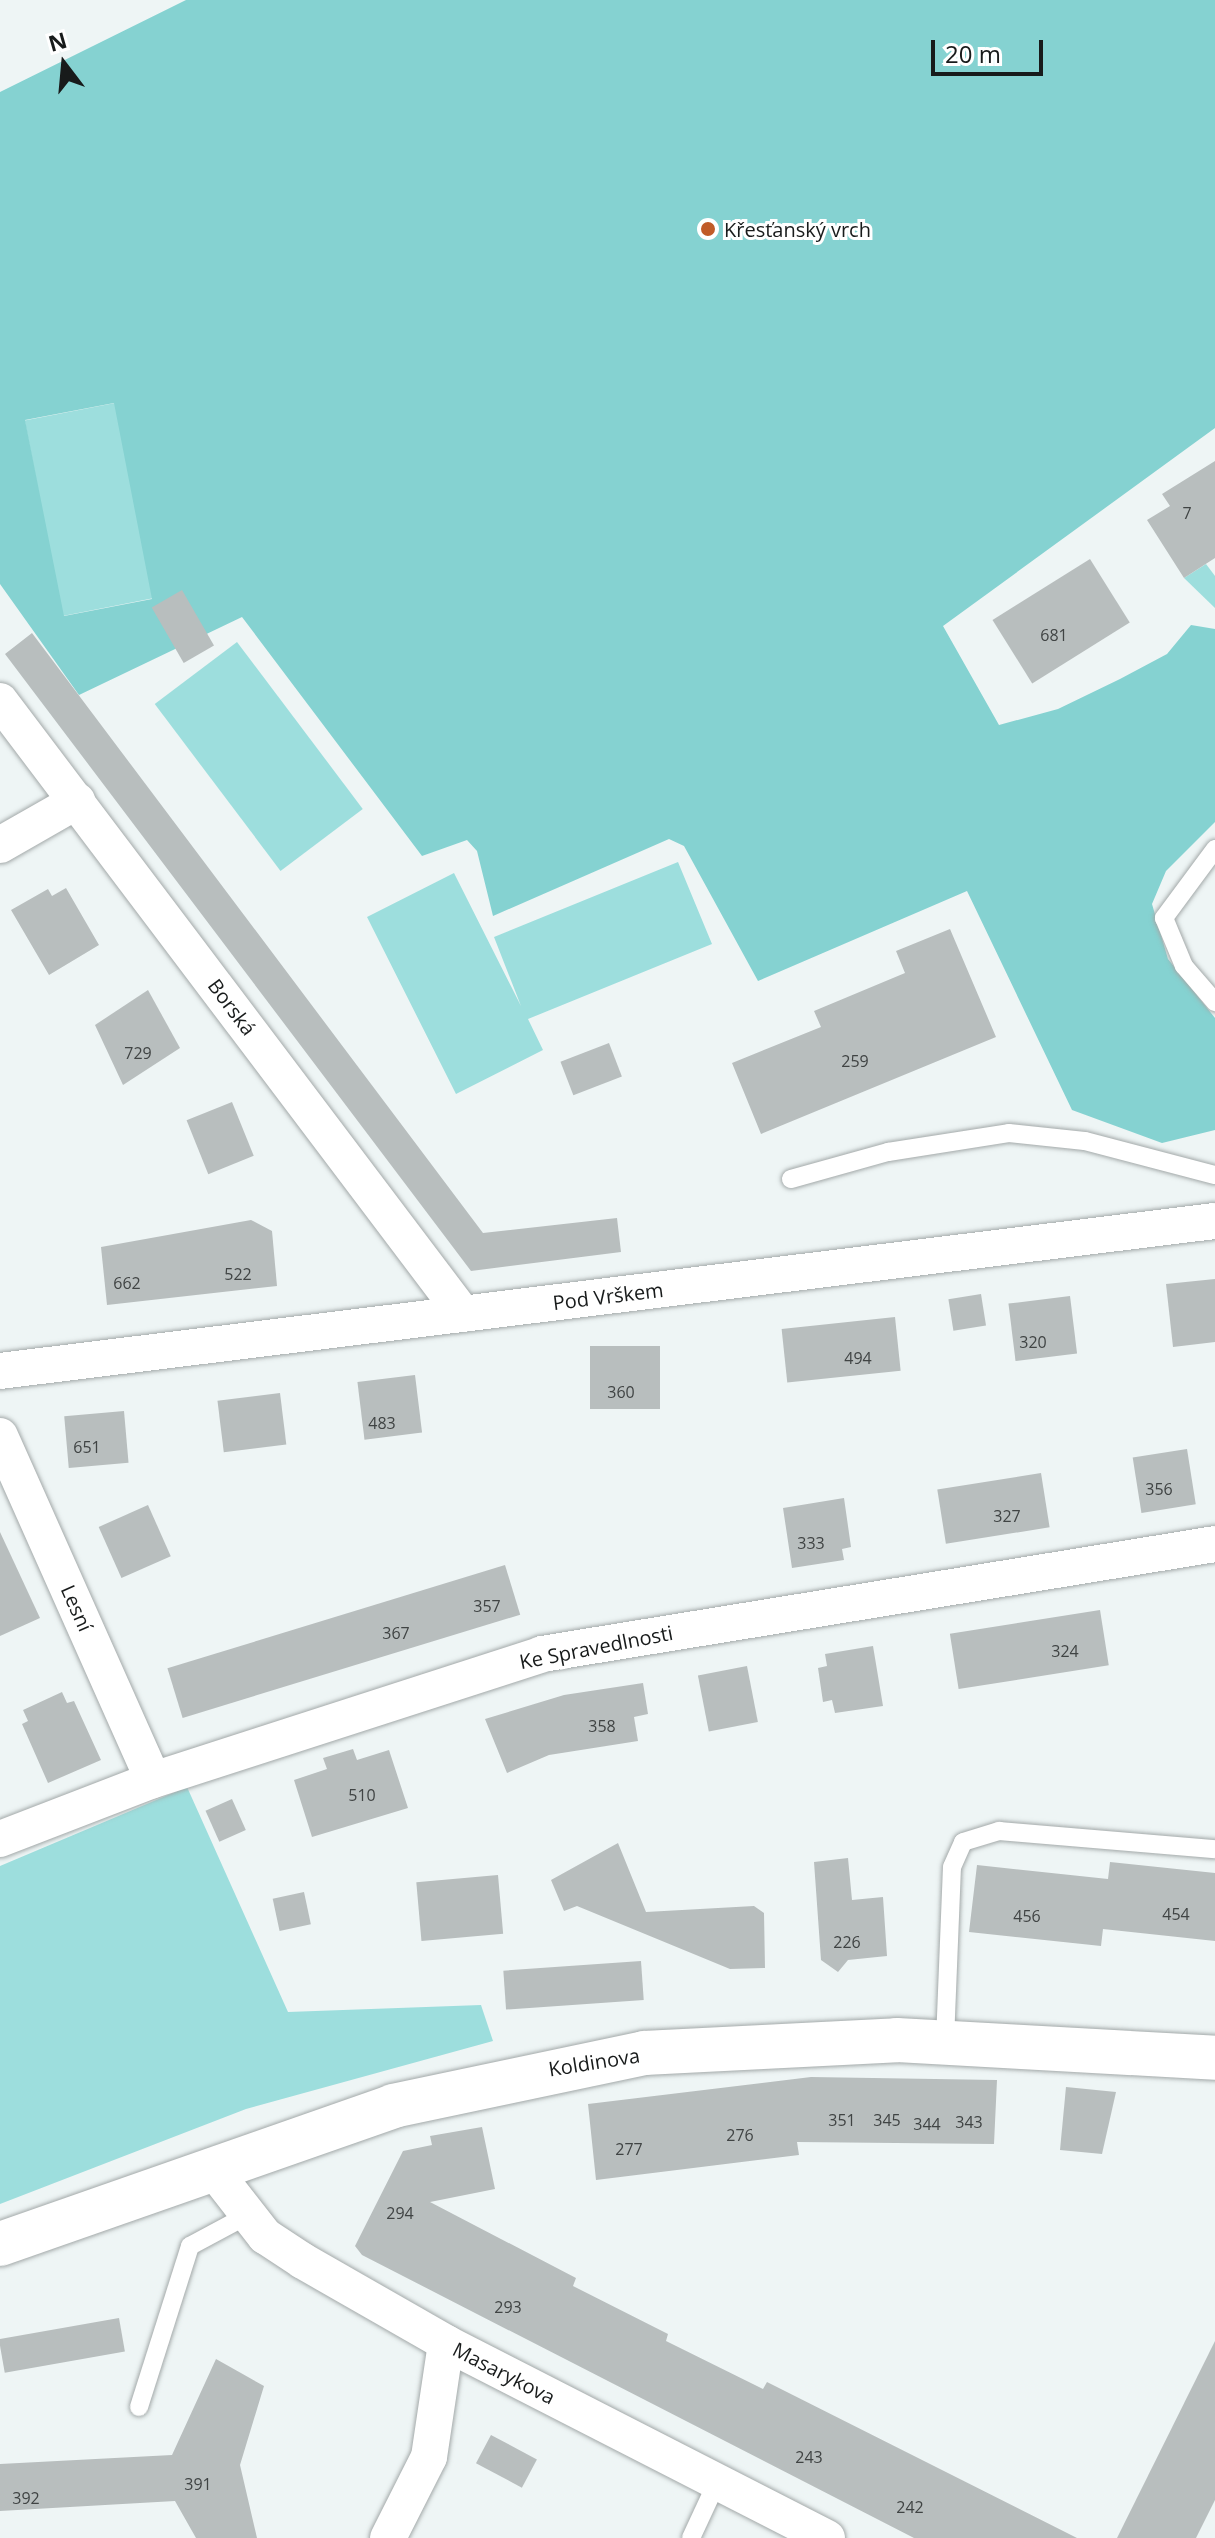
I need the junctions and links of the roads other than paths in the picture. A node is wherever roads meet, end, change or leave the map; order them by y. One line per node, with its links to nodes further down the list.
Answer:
1 (0, 701): 2 (street, Borská)
2 (77, 801): 3 (street); 9 (street, Borská)
3 (0, 845)
4 (1215, 849): 5 (lane)
5 (1215, 1002)
6 (1215, 1175): 7 (lane)
7 (791, 1179)
8 (1215, 1221): 9 (street, Pod Vrškem)
9 (463, 1314): 10 (street, Pod Vrškem)
10 (0, 1371)
11 (0, 1436): 13 (street, Lesní)
12 (1215, 1544): 13 (street, Ke Spravedlnosti)
13 (153, 1780): 14 (street, Ke Spravedlnosti)
14 (0, 1839)
15 (1215, 1849): 16 (lane)
16 (945, 2041): 17 (street, Koldinova); 18 (street, Koldinova)
17 (1215, 2058)
18 (211, 2167): 19 (street, Masarykova); 20 (street, Koldinova)
19 (246, 2216): 21 (street, Masarykova); 22 (lane)
20 (0, 2244)
21 (446, 2343): 23 (street, Masarykova); 24 (street)
22 (139, 2407)
23 (717, 2482): 25 (lane); 26 (street, Masarykova)
24 (388, 2538)
25 (691, 2538)
26 (827, 2538)

